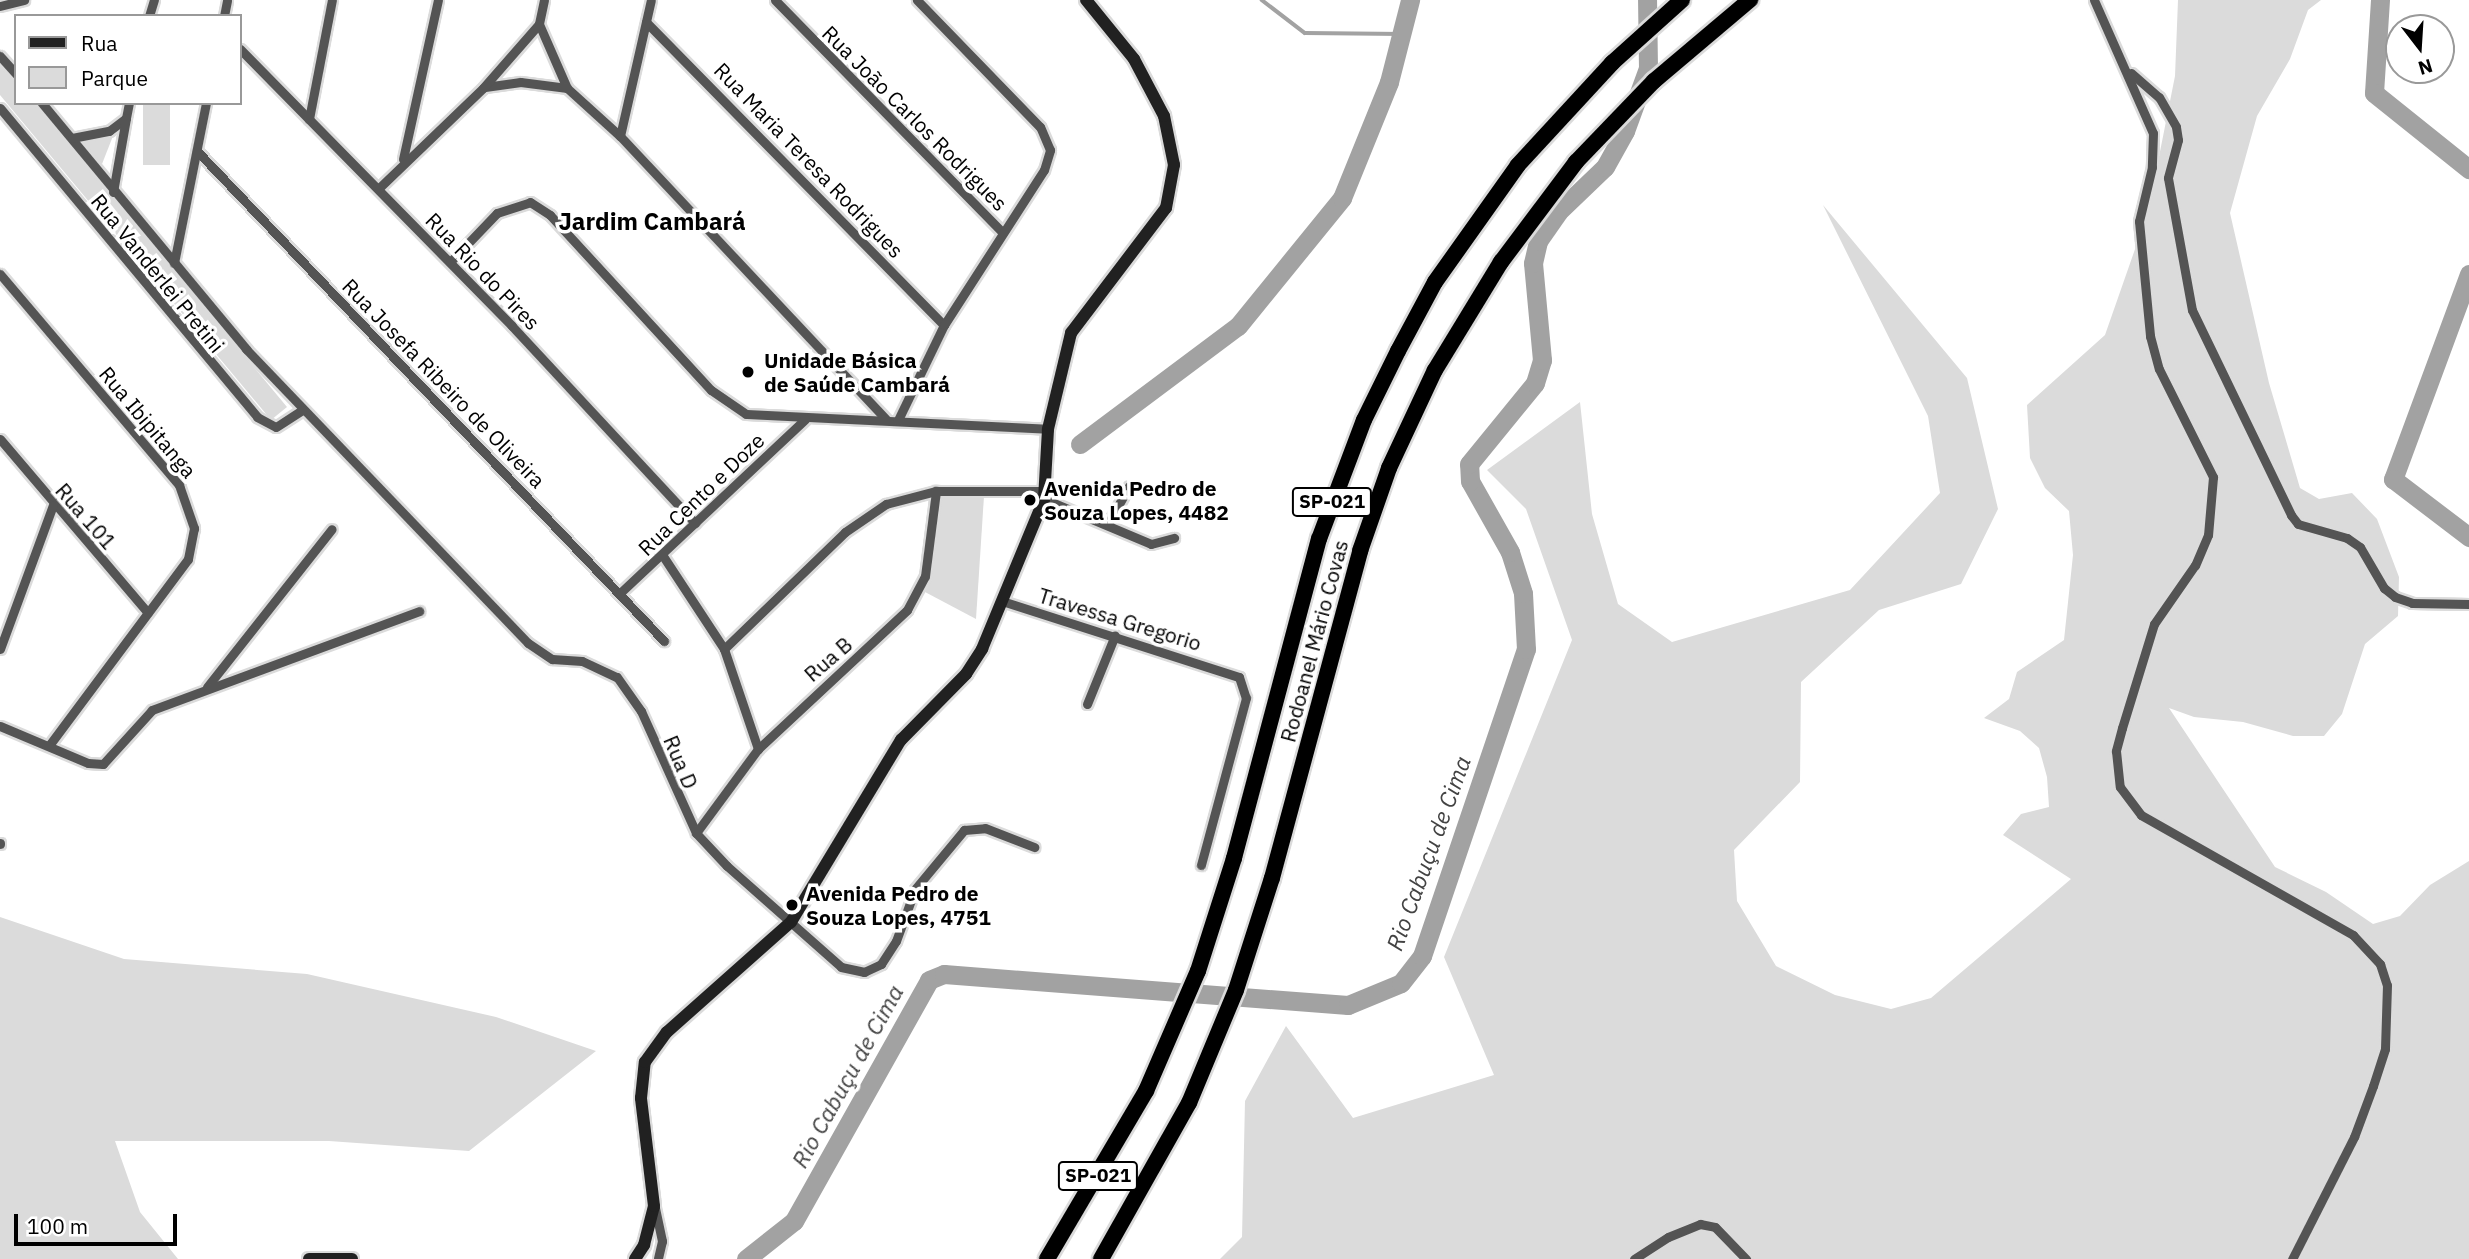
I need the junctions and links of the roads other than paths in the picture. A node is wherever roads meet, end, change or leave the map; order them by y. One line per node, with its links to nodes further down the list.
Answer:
1 (332, 0): 26 (street)
2 (438, 0): 30 (street)
3 (544, 0): 14 (street)
4 (652, 0): 13 (street)
5 (775, 0): 33 (street, Rua João Carlos Rodrigues)
6 (917, 0): 33 (street)
7 (1086, 0): 42 (main road)
8 (1682, 0): 77 (highway, Rodoanel Mário Covas / SP-021)
9 (1750, 0): 78 (highway, Rodoanel Mário Covas / SP-021)
10 (2094, 0): 18 (street)
11 (20, 1): 12 (street)
12 (0, 4)
13 (646, 22): 27 (street); 37 (street, Rua Maria Teresa Rodrigues)
14 (539, 24): 19 (street); 20 (street)
15 (242, 51): 26 (street, Rua Rio do Pires)
16 (0, 56): 17 (street)
17 (14, 72)
18 (2129, 72): 55 (street); 81 (street)
19 (483, 88): 20 (street); 30 (street)
20 (567, 88): 27 (street)
21 (44, 105): 28 (street, Rua Vanderlei Pretini)
22 (129, 105): 25 (street)
23 (206, 105): 29 (street)
24 (0, 108): 38 (street, Rua Vanderlei Pretini)
25 (126, 118): 28 (street); 32 (street)
26 (309, 119): 31 (street, Rua Rio do Pires)
27 (620, 136): 40 (street)
28 (72, 138): 32 (street, Rua Vanderlei Pretini)
29 (197, 151): 35 (street); 53 (street, Rua Josefa Ribeiro de Oliveira)
30 (403, 160): 31 (street)
31 (379, 188): 34 (street, Rua Rio do Pires)
32 (113, 192): 35 (street, Rua Vanderlei Pretini)
33 (1001, 231): 37 (street)
34 (450, 262): 39 (street); 48 (street, Rua Rio do Pires)
35 (174, 263): 38 (street, Rua Vanderlei Pretini)
36 (0, 274): 57 (street, Rua Ibipitanga)
37 (944, 325): 41 (street)
38 (302, 410): 60 (street, Rua Vanderlei Pretini)
39 (805, 419): 40 (street); 48 (street, Rua Cento e Doze)
40 (886, 419): 41 (street)
41 (898, 420): 42 (street)
42 (1048, 429): 46 (main road)
43 (0, 439): 47 (street, Rua 101)
44 (1129, 486): 49 (street)
45 (936, 491): 46 (street); 62 (street); 67 (street, Rua B)
46 (1045, 495): 49 (street); 54 (main road)
47 (53, 505): 57 (street, Rua 101); 61 (street)
48 (695, 523): 52 (street, Rua Cento e Doze)
49 (1108, 524): 51 (street)
50 (332, 529): 63 (street)
51 (1174, 538)
52 (663, 556): 53 (street, Rua Cento e Doze); 62 (street)
53 (620, 593): 59 (street, Rua Josefa Ribeiro de Oliveira)
54 (1002, 601): 58 (street, Travessa Gregorio); 71 (main road)
55 (2469, 604)
56 (419, 611): 63 (street)
57 (148, 613): 66 (street, Rua Ibipitanga)
58 (1115, 635): 64 (street); 70 (street, Travessa Gregorio)
59 (664, 641)
60 (528, 643): 68 (street, Rua D)
61 (0, 649)
62 (724, 649): 67 (street)
63 (206, 688): 66 (street)
64 (1087, 704)
65 (0, 726): 66 (street)
66 (50, 744)
67 (758, 749): 68 (street, Rua B)
68 (696, 833): 71 (street, Rua D)
69 (1034, 847): 71 (street, Rua D)
70 (1201, 865)
71 (792, 922): 72 (main road)
72 (654, 1206): 75 (main road); 76 (street)
73 (309, 1259): 74 (main road)
74 (352, 1259)
75 (635, 1259)
76 (658, 1259)
77 (1047, 1259)
78 (1101, 1259)
79 (1634, 1259): 80 (street)
80 (1746, 1259)
81 (2292, 1259)

